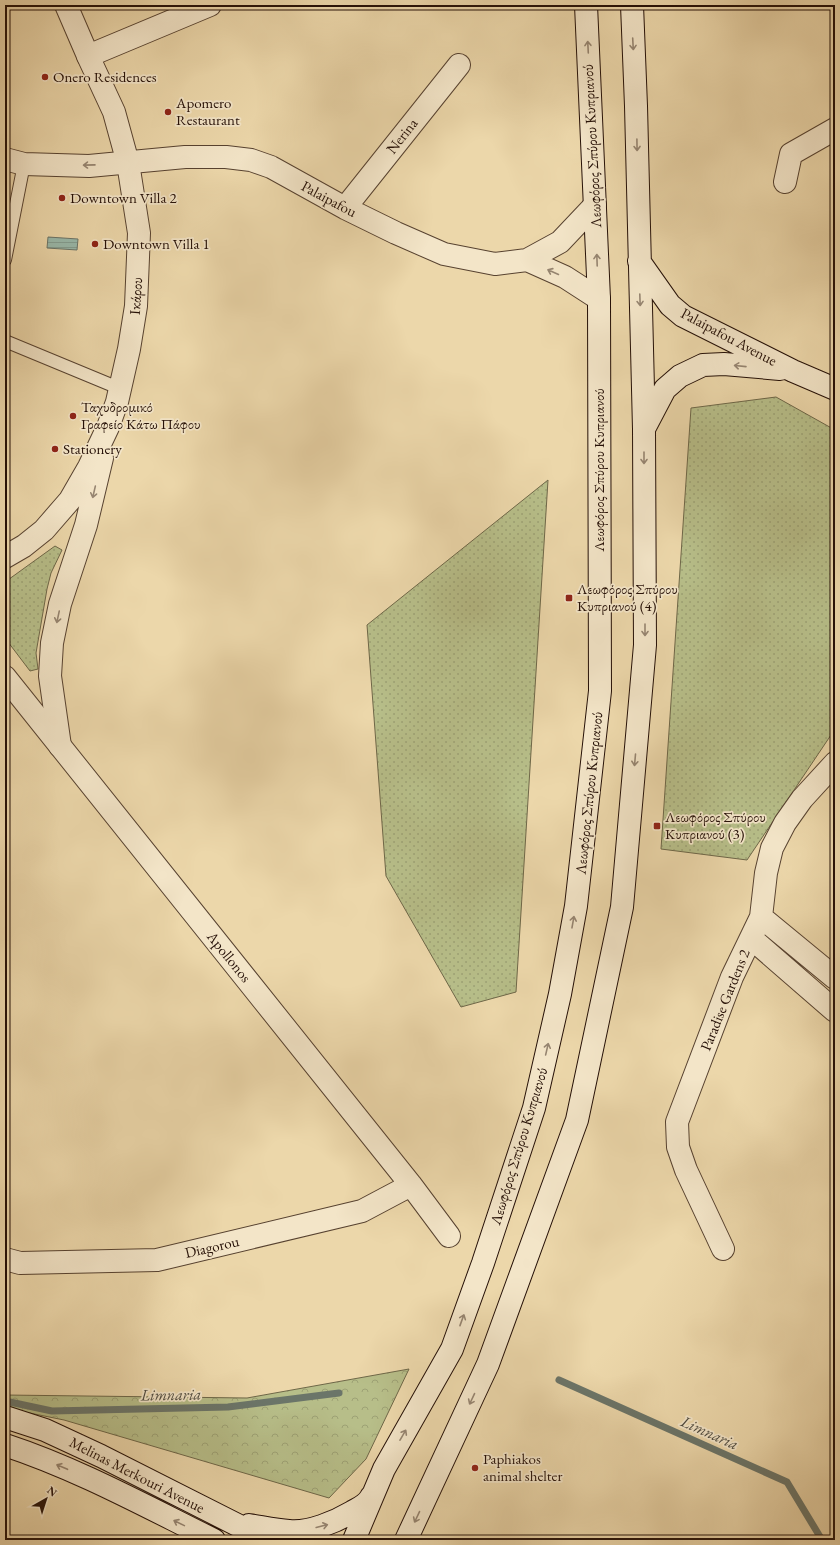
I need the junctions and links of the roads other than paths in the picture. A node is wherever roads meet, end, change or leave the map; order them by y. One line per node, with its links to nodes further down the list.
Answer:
1 (66, 5): 5 (main road, Ικάρου)
2 (210, 5): 5 (main road)
3 (586, 5): 11 (main road, Λεωφόρος Σπύρου Κυπριανού, one-way to 3)
4 (632, 5): 15 (main road, one-way to 15)
5 (88, 56): 9 (main road, Ικάρου)
6 (459, 65): 12 (main road, Nerina)
7 (835, 129): 10 (main road)
8 (15, 161): 9 (main road, Palaipafou, one-way to 8); 13 (lane)
9 (128, 163): 12 (main road, Palaipafou); 19 (main road, Ικάρου)
10 (785, 182)
11 (596, 205): 14 (main road); 16 (main road, Λεωφόρος Σπύρου Κυπριανού, one-way to 11)
12 (345, 208): 14 (main road, Palaipafou)
13 (5, 260)
14 (527, 260): 16 (main road, one-way to 14)
15 (639, 261): 18 (main road, Palaipafou Avenue); 22 (main road, one-way to 22)
16 (599, 299): 37 (main road, Λεωφόρος Σπύρου Κυπριανού, one-way to 16)
17 (5, 341): 19 (lane)
18 (793, 371): 20 (main road, Palaipafou Avenue); 22 (main road, Palaipafou Avenue, one-way to 22)
19 (121, 389): 21 (main road, Ικάρου)
20 (835, 389)
21 (108, 427): 23 (main road, Ικάρου); 25 (main road, one-way to 25)
22 (644, 429): 42 (main road, one-way to 42)
23 (5, 557)
24 (5, 678): 25 (main road, Apollonos)
25 (60, 746): 31 (main road, Apollonos)
26 (835, 762): 27 (main road, Paradise Gardens 2)
27 (761, 917): 28 (main road, Paradise Gardens 2); 29 (main road)
28 (751, 938): 30 (main road); 33 (main road, Paradise Gardens 2)
29 (835, 978)
30 (835, 1011)
31 (411, 1185): 32 (main road, Apollonos); 34 (main road, Diagorou)
32 (449, 1236)
33 (723, 1249)
34 (5, 1260)
35 (5, 1417): 38 (main road, Melinas Merkouri Avenue)
36 (5, 1445): 39 (main road, Melinas Merkouri Avenue, one-way to 36)
37 (384, 1469): 38 (main road, one-way to 37); 41 (main road, Λεωφόρος Σπύρου Κυπριανού)
38 (228, 1521): 40 (main road, Melinas Merkouri Avenue)
39 (214, 1540)
40 (267, 1540)
41 (354, 1540)
42 (406, 1540)

